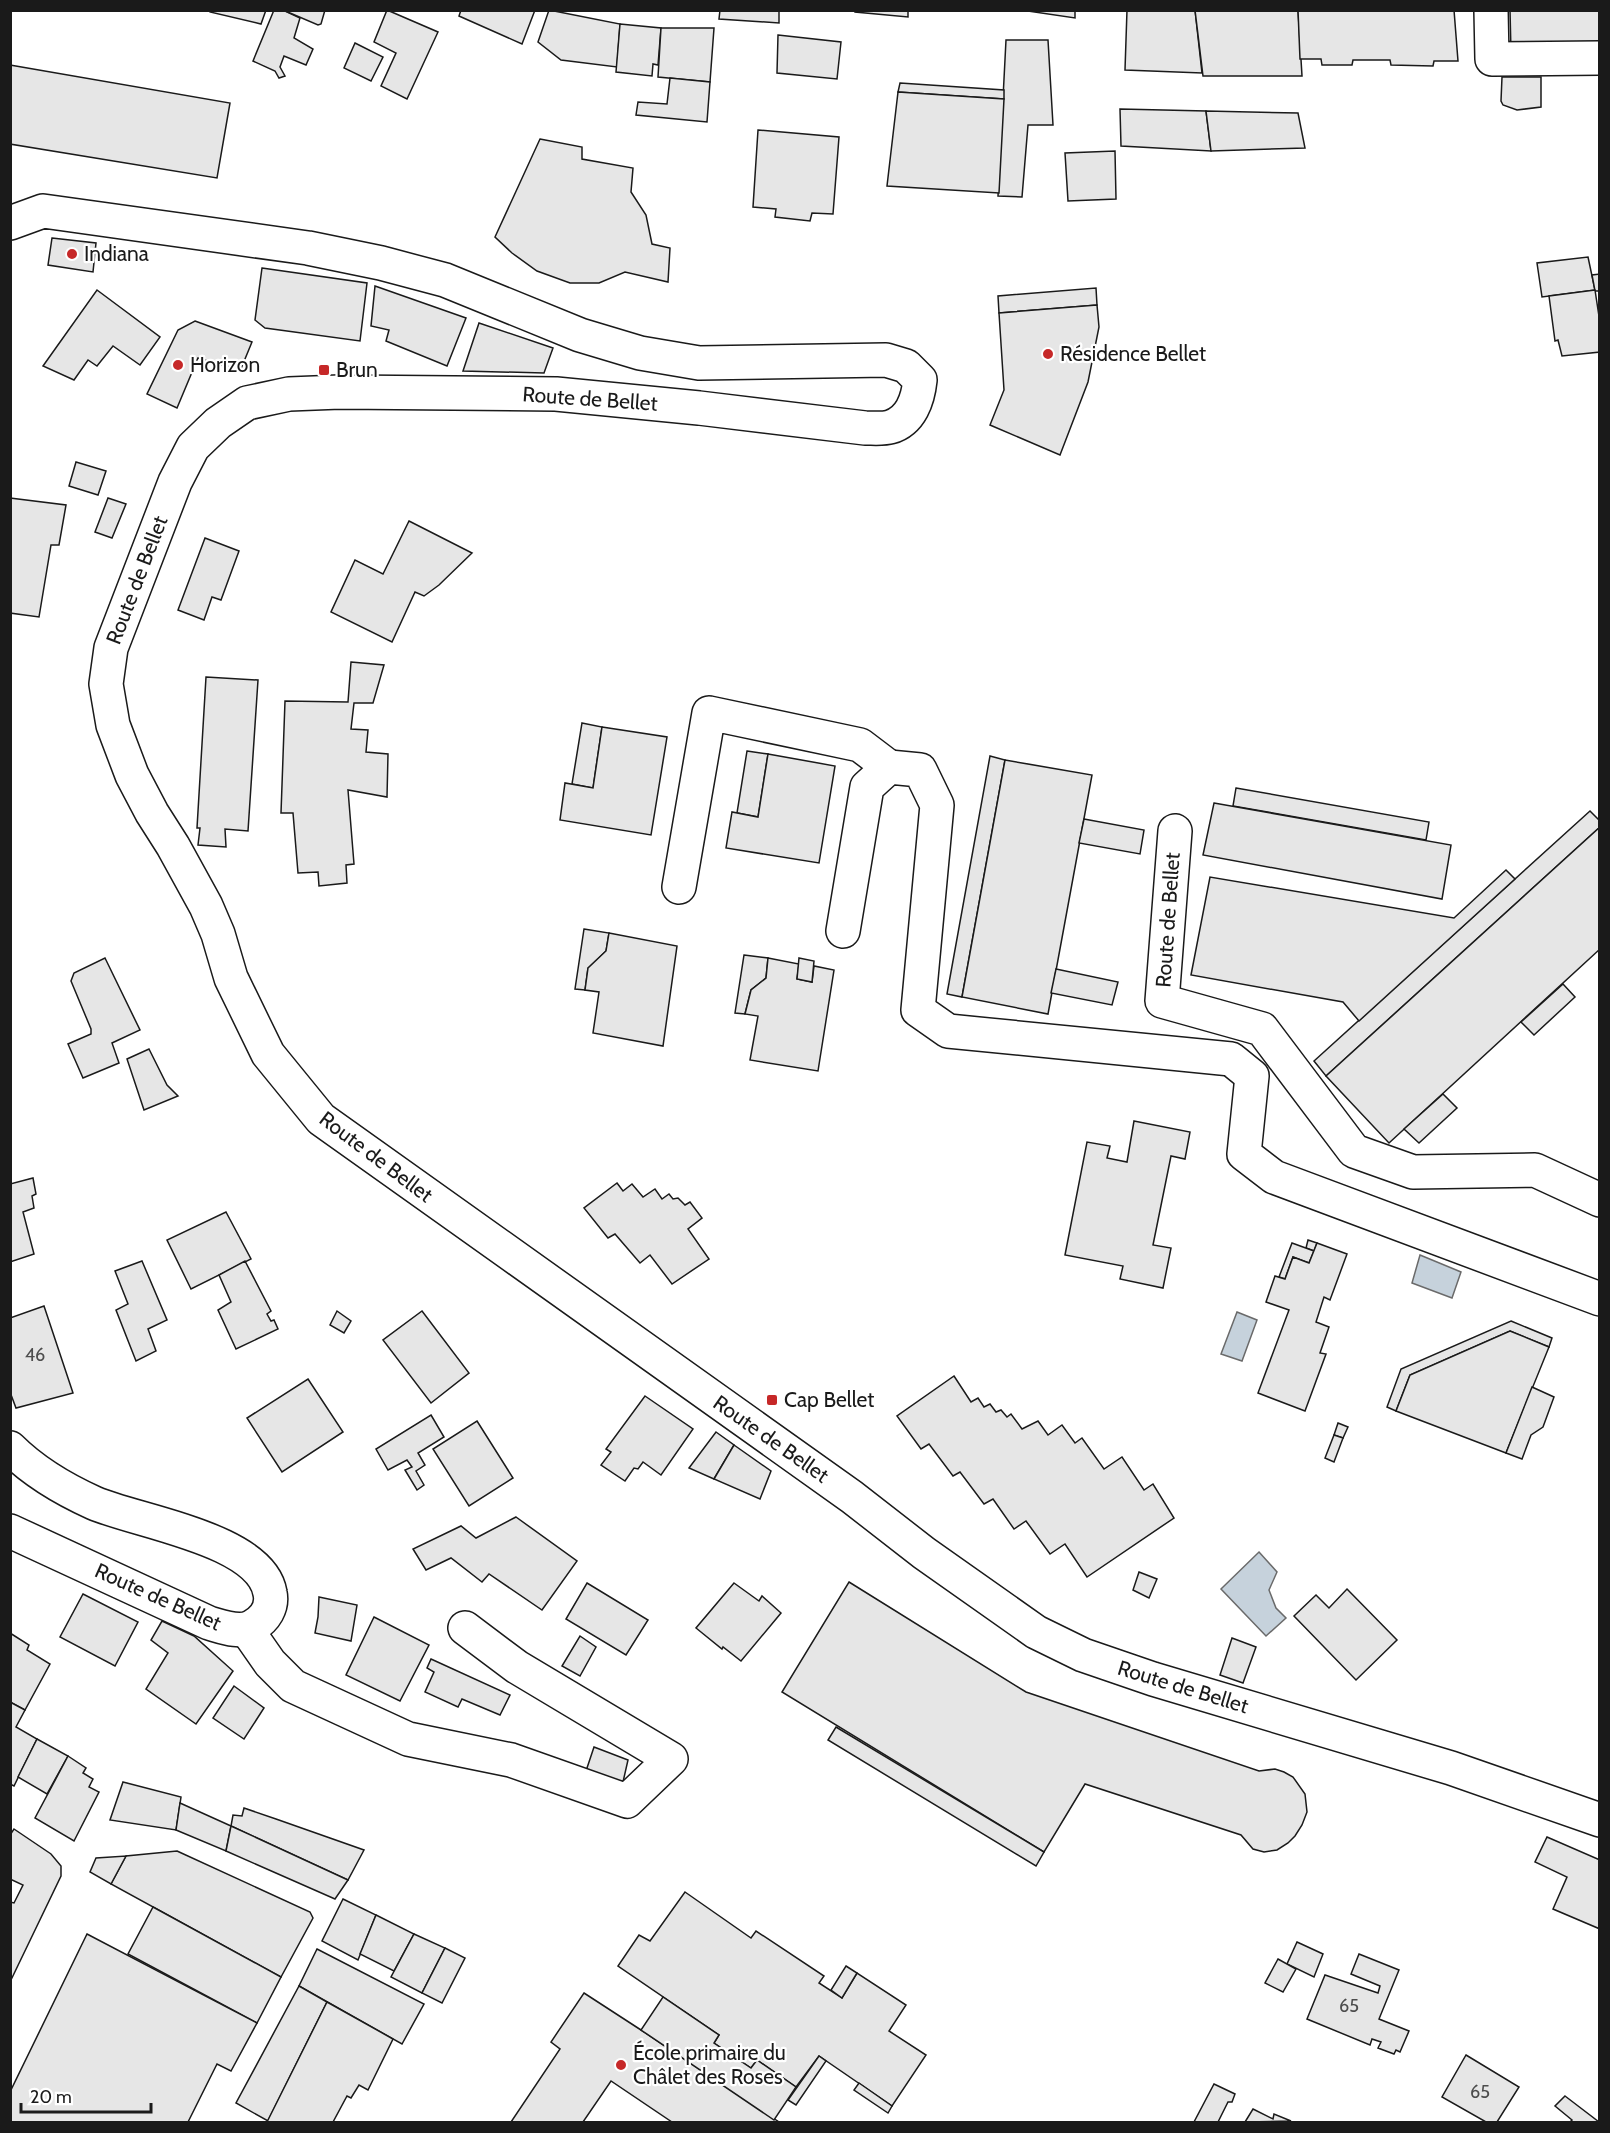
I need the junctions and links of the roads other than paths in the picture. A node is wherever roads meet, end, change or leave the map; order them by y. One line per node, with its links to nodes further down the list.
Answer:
1 (1491, 10): 2 (street)
2 (1599, 58)
3 (10, 223): 14 (street, Route de Bellet)
4 (889, 767): 6 (street); 7 (street); 9 (street)
5 (1175, 831): 8 (street, Route de Bellet)
6 (679, 887)
7 (843, 931)
8 (1599, 1200)
9 (1599, 1299)
10 (10, 1448): 13 (street, Route de Bellet)
11 (10, 1531): 13 (street, Route de Bellet)
12 (465, 1628): 13 (street)
13 (247, 1630)
14 (1599, 1820)

